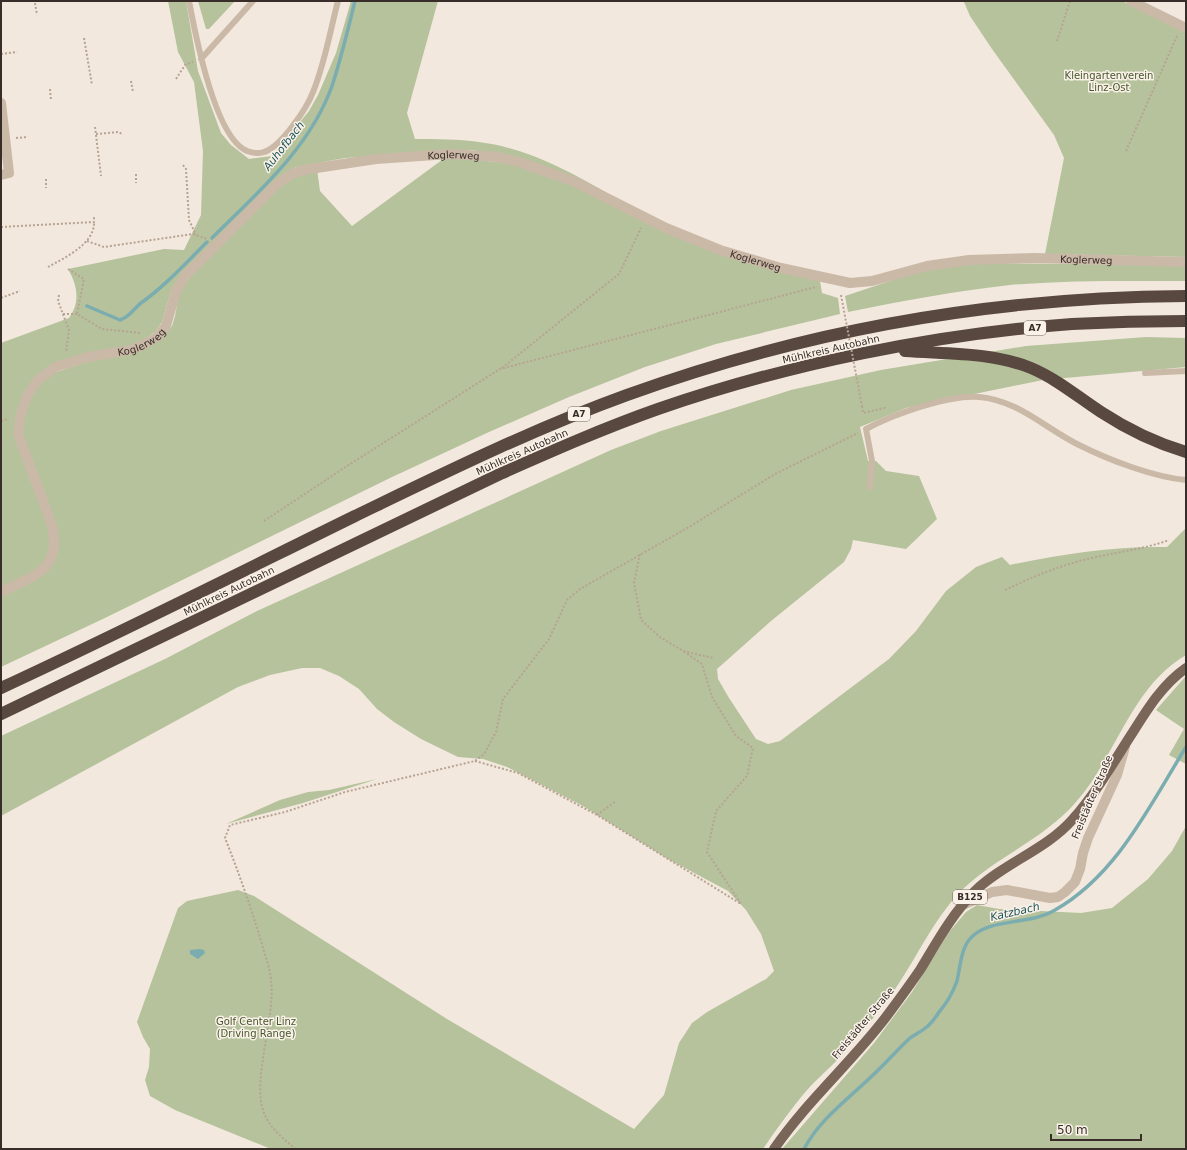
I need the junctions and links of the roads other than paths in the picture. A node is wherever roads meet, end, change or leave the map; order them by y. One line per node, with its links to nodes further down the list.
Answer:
1 (189, 1): 6 (lane)
2 (253, 1): 6 (lane)
3 (338, 1): 6 (lane)
4 (1131, 1): 5 (street)
5 (1184, 27)
6 (201, 59)
7 (1, 103): 8 (street)
8 (1, 175)
9 (1186, 262): 18 (street, Koglerweg)
10 (1186, 296): 20 (highway, Mühlkreis Autobahn / A7)
11 (1186, 321): 12 (highway, Mühlkreis Autobahn / A7)
12 (886, 349): 15 (highway); 21 (highway, Mühlkreis Autobahn / A7)
13 (1186, 371): 14 (lane)
14 (1145, 373)
15 (1186, 452)
16 (1186, 480): 17 (lane)
17 (870, 487)
18 (1, 592)
19 (1186, 668): 22 (main road, Freistädter Straße / B125)
20 (1, 688)
21 (1, 714)
22 (1127, 741): 23 (main road, Freistädter Straße / B125); 23 (street, Freistädter Straße)
23 (961, 906): 24 (main road, Freistädter Straße / B125)
24 (774, 1149)

